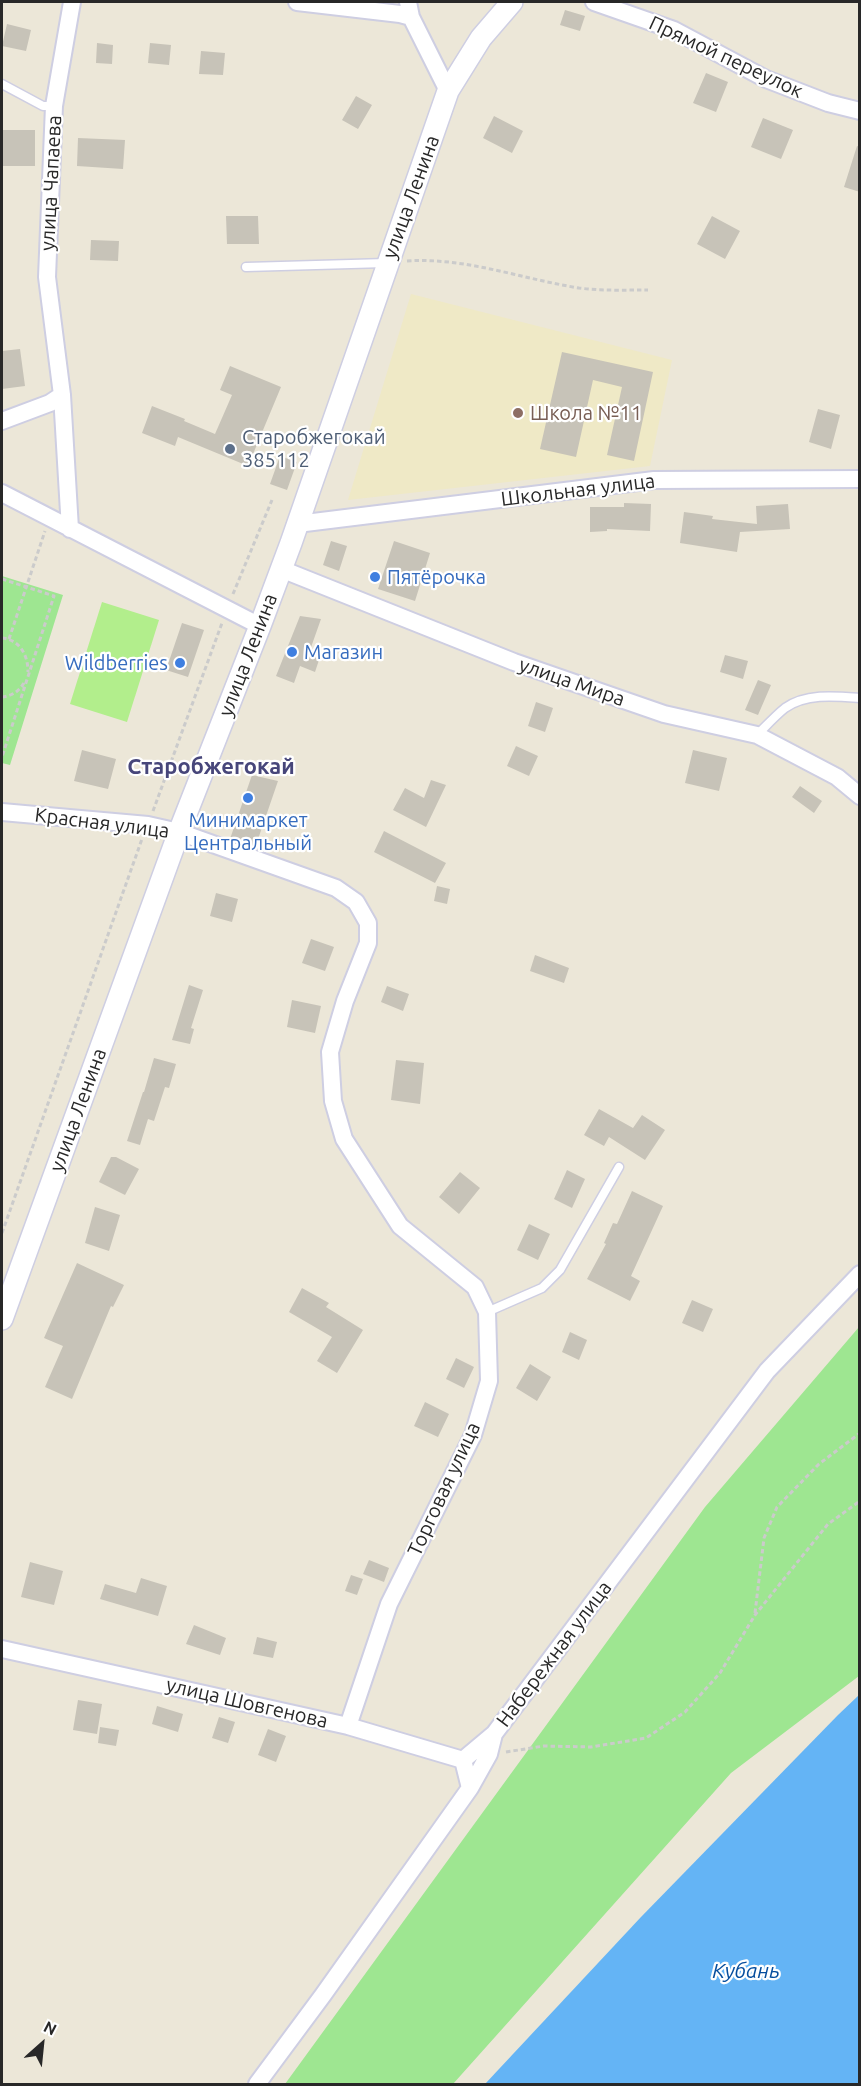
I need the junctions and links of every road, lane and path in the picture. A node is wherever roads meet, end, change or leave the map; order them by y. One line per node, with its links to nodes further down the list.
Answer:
1 (72, 2): 8 (street, улица Чапаева)
2 (297, 2): 5 (street)
3 (512, 2): 7 (street, улица Ленина)
4 (594, 2): 9 (street, Прямой переулок)
5 (409, 9): 7 (street)
6 (2, 84): 8 (lane)
7 (448, 91): 10 (street, улица Ленина)
8 (54, 106): 13 (street, улица Чапаева)
9 (860, 111)
10 (387, 263): 11 (lane); 12 (path); 19 (street, улица Ленина)
11 (246, 267)
12 (648, 290)
13 (62, 395): 14 (street); 20 (street, улица Чапаева)
14 (2, 421)
15 (860, 479): 19 (street, Школьная улица)
16 (2, 493): 18 (street)
17 (272, 500): 24 (path)
18 (50, 518): 20 (street); 23 (path)
19 (297, 524): 21 (street, улица Ленина)
20 (70, 529): 24 (street)
21 (281, 569): 25 (street, улица Ленина); 31 (street, улица Мира)
22 (2, 579): 23 (path)
23 (26, 587): 27 (path); 28 (path)
24 (227, 609): 25 (street); 35 (path)
25 (260, 626): 36 (street, улица Ленина)
26 (2, 638): 27 (path)
27 (9, 639): 28 (path)
28 (28, 675): 29 (path); 32 (path)
29 (2, 697)
30 (860, 698): 31 (lane)
31 (757, 735): 33 (street, улица Мира)
32 (2, 757)
33 (860, 796)
34 (2, 812): 35 (street, Красная улица)
35 (148, 825): 36 (street, Красная улица); 39 (path)
36 (179, 832): 37 (street, Красная улица); 42 (street, улица Ленина)
37 (336, 888): 41 (street, Торговая улица)
38 (619, 1167): 41 (lane)
39 (2, 1233)
40 (860, 1274): 48 (street, Набережная улица)
41 (487, 1312): 47 (street, Торговая улица)
42 (2, 1319)
43 (860, 1433): 45 (path)
44 (860, 1501): 45 (path)
45 (755, 1615): 49 (path)
46 (2, 1649): 47 (street, улица Шовгенова)
47 (348, 1726): 50 (street, улица Шовгенова)
48 (494, 1734): 49 (street, Набережная улица); 50 (street)
49 (489, 1754): 51 (street, Набережная улица)
50 (463, 1760): 51 (street)
51 (470, 1788): 52 (street, Набережная улица)
52 (257, 2085)

